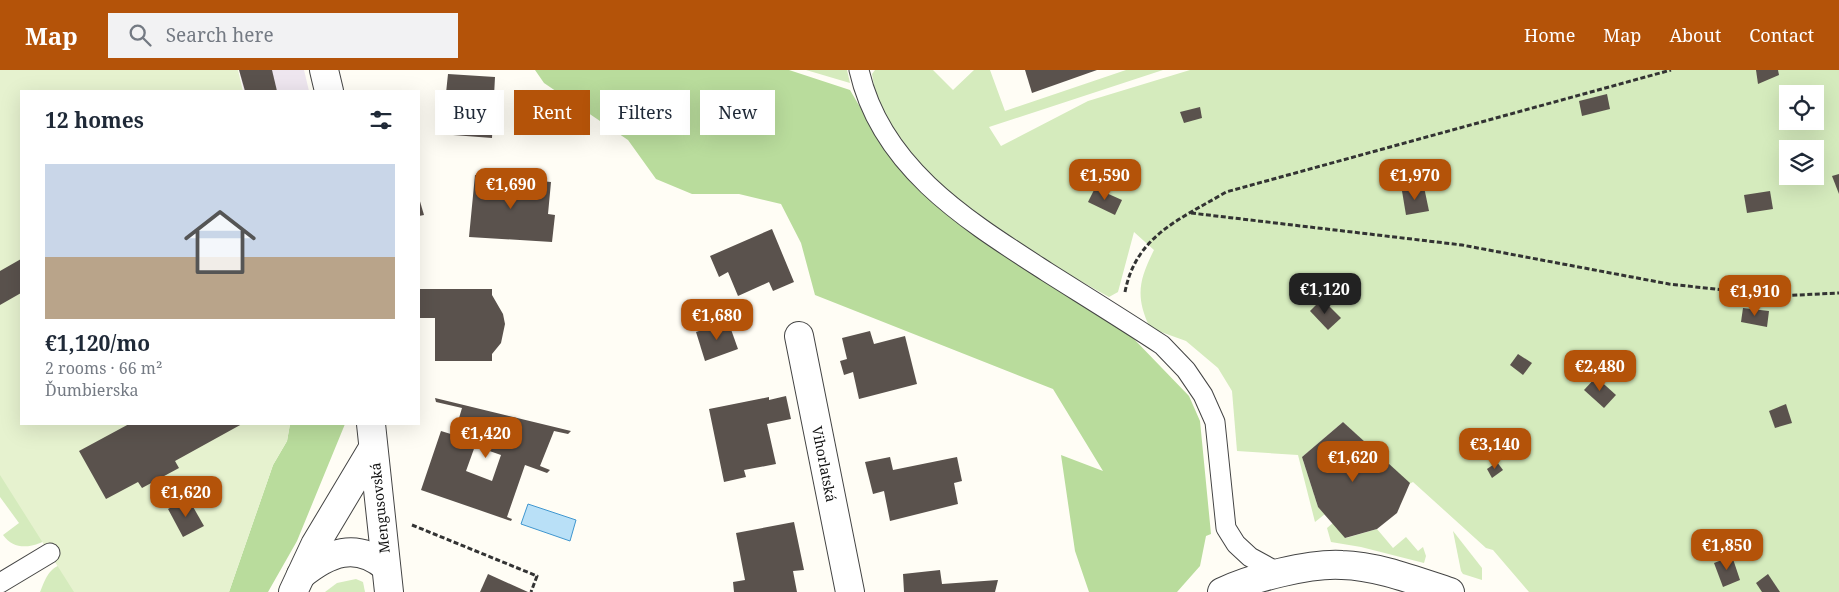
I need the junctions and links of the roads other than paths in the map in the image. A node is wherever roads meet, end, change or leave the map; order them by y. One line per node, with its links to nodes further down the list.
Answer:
1 (324, 70): 3 (street)
2 (859, 70): 9 (lane)
3 (329, 90)
4 (799, 336): 11 (street, Vihorlatská)
5 (372, 436): 7 (street, Mengusovská); 10 (street)
6 (50, 553): 8 (lane)
7 (387, 579): 10 (street)
8 (0, 583)
9 (1284, 583): 12 (street); 13 (street)
10 (297, 584)
11 (850, 592)
12 (1222, 592)
13 (1450, 592)

